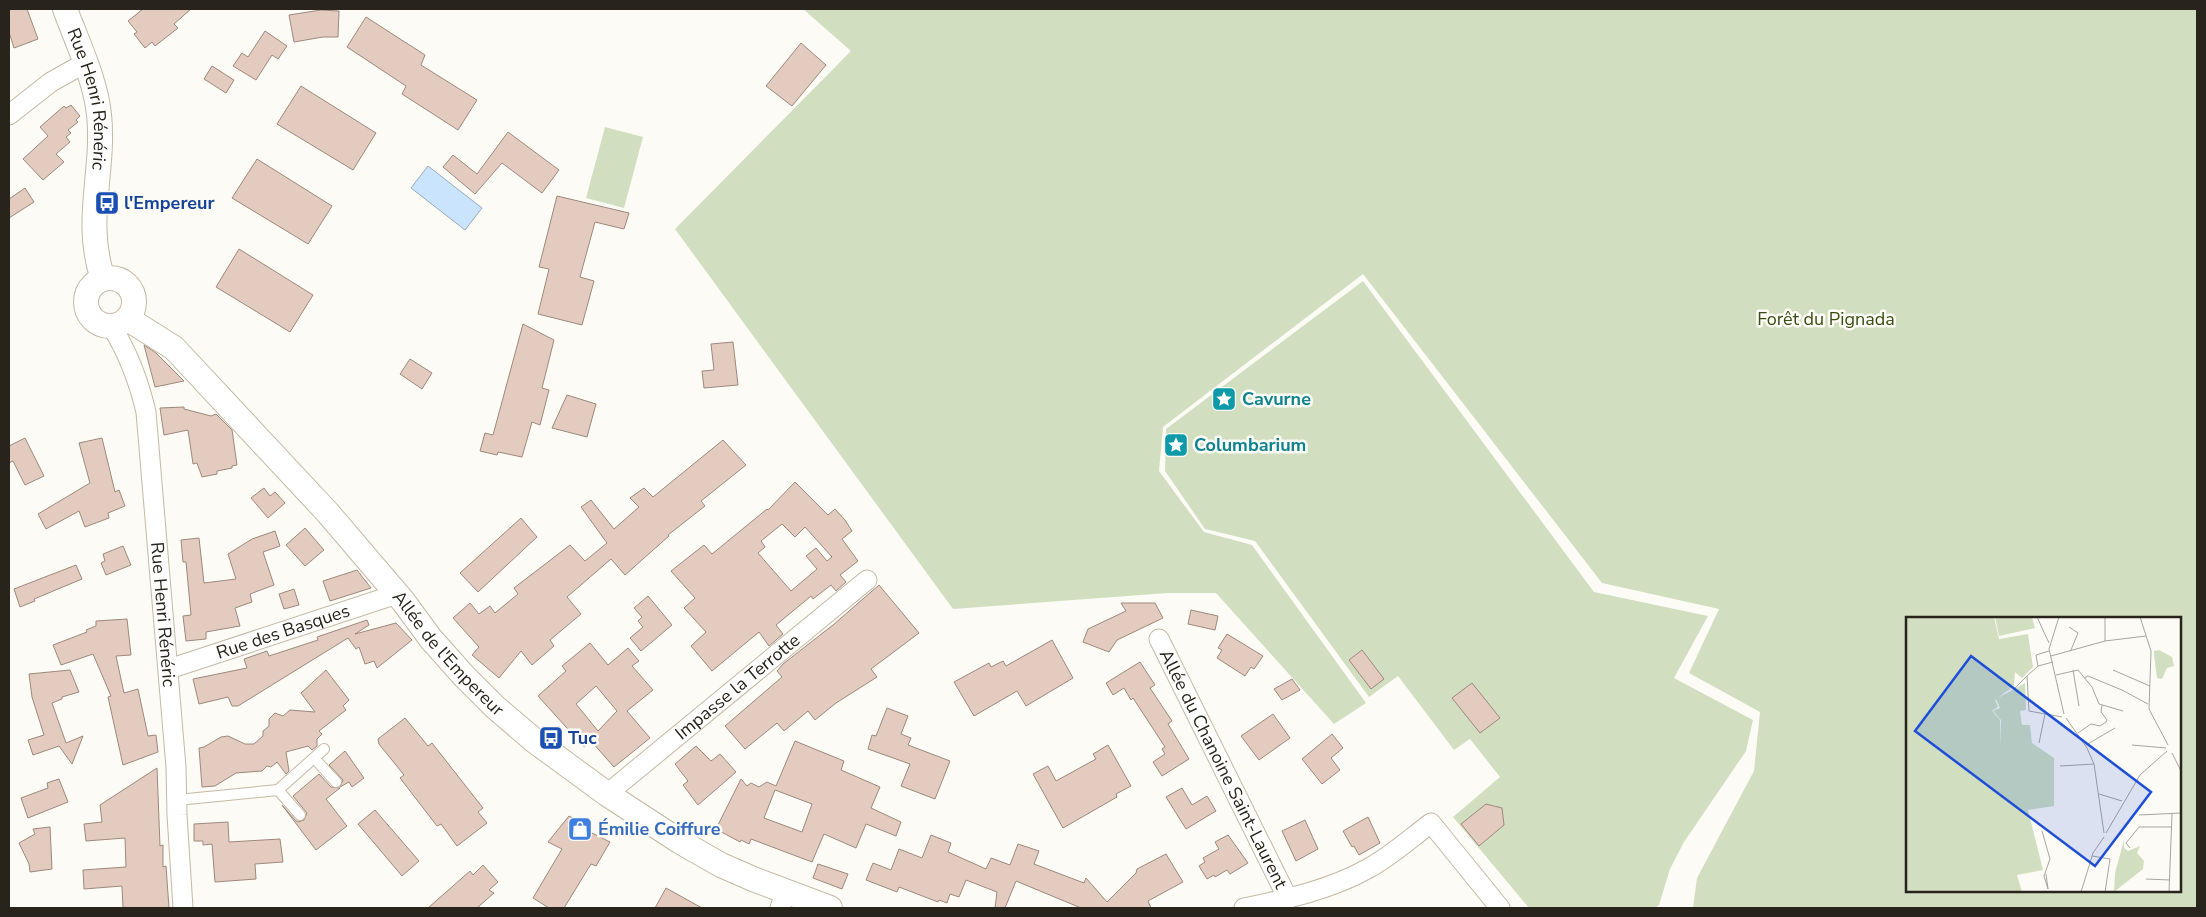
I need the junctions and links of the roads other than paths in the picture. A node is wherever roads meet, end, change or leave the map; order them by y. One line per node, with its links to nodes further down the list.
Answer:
1 (65, 9): 2 (street, Rue Henri Rénéric)
2 (84, 63): 3 (street); 4 (street, Rue Henri Rénéric)
3 (9, 115)
4 (103, 279): 5 (street); 5 (street)
5 (120, 323): 7 (street, Allée de l'Empereur); 9 (street, Rue Henri Rénéric)
6 (867, 580): 14 (street, Impasse la Terrotte)
7 (397, 594): 9 (street, Rue des Basques); 14 (street, Allée de l'Empereur)
8 (1159, 639): 17 (street, Allée du Chanoine Saint-Laurent)
9 (168, 669): 15 (street, Rue Henri Rénéric)
10 (324, 749): 11 (lane)
11 (314, 758): 12 (lane); 13 (lane)
12 (336, 782)
13 (278, 790): 15 (lane); 16 (lane)
14 (607, 794): 18 (street, Allée de l'Empereur)
15 (176, 800): 19 (street, Rue Henri Rénéric)
16 (300, 815)
17 (1288, 899): 21 (street); 22 (street)
18 (783, 900): 20 (street, Allée de l'Empereur)
19 (183, 908)
20 (830, 908)
21 (1244, 908)
22 (1500, 908)

